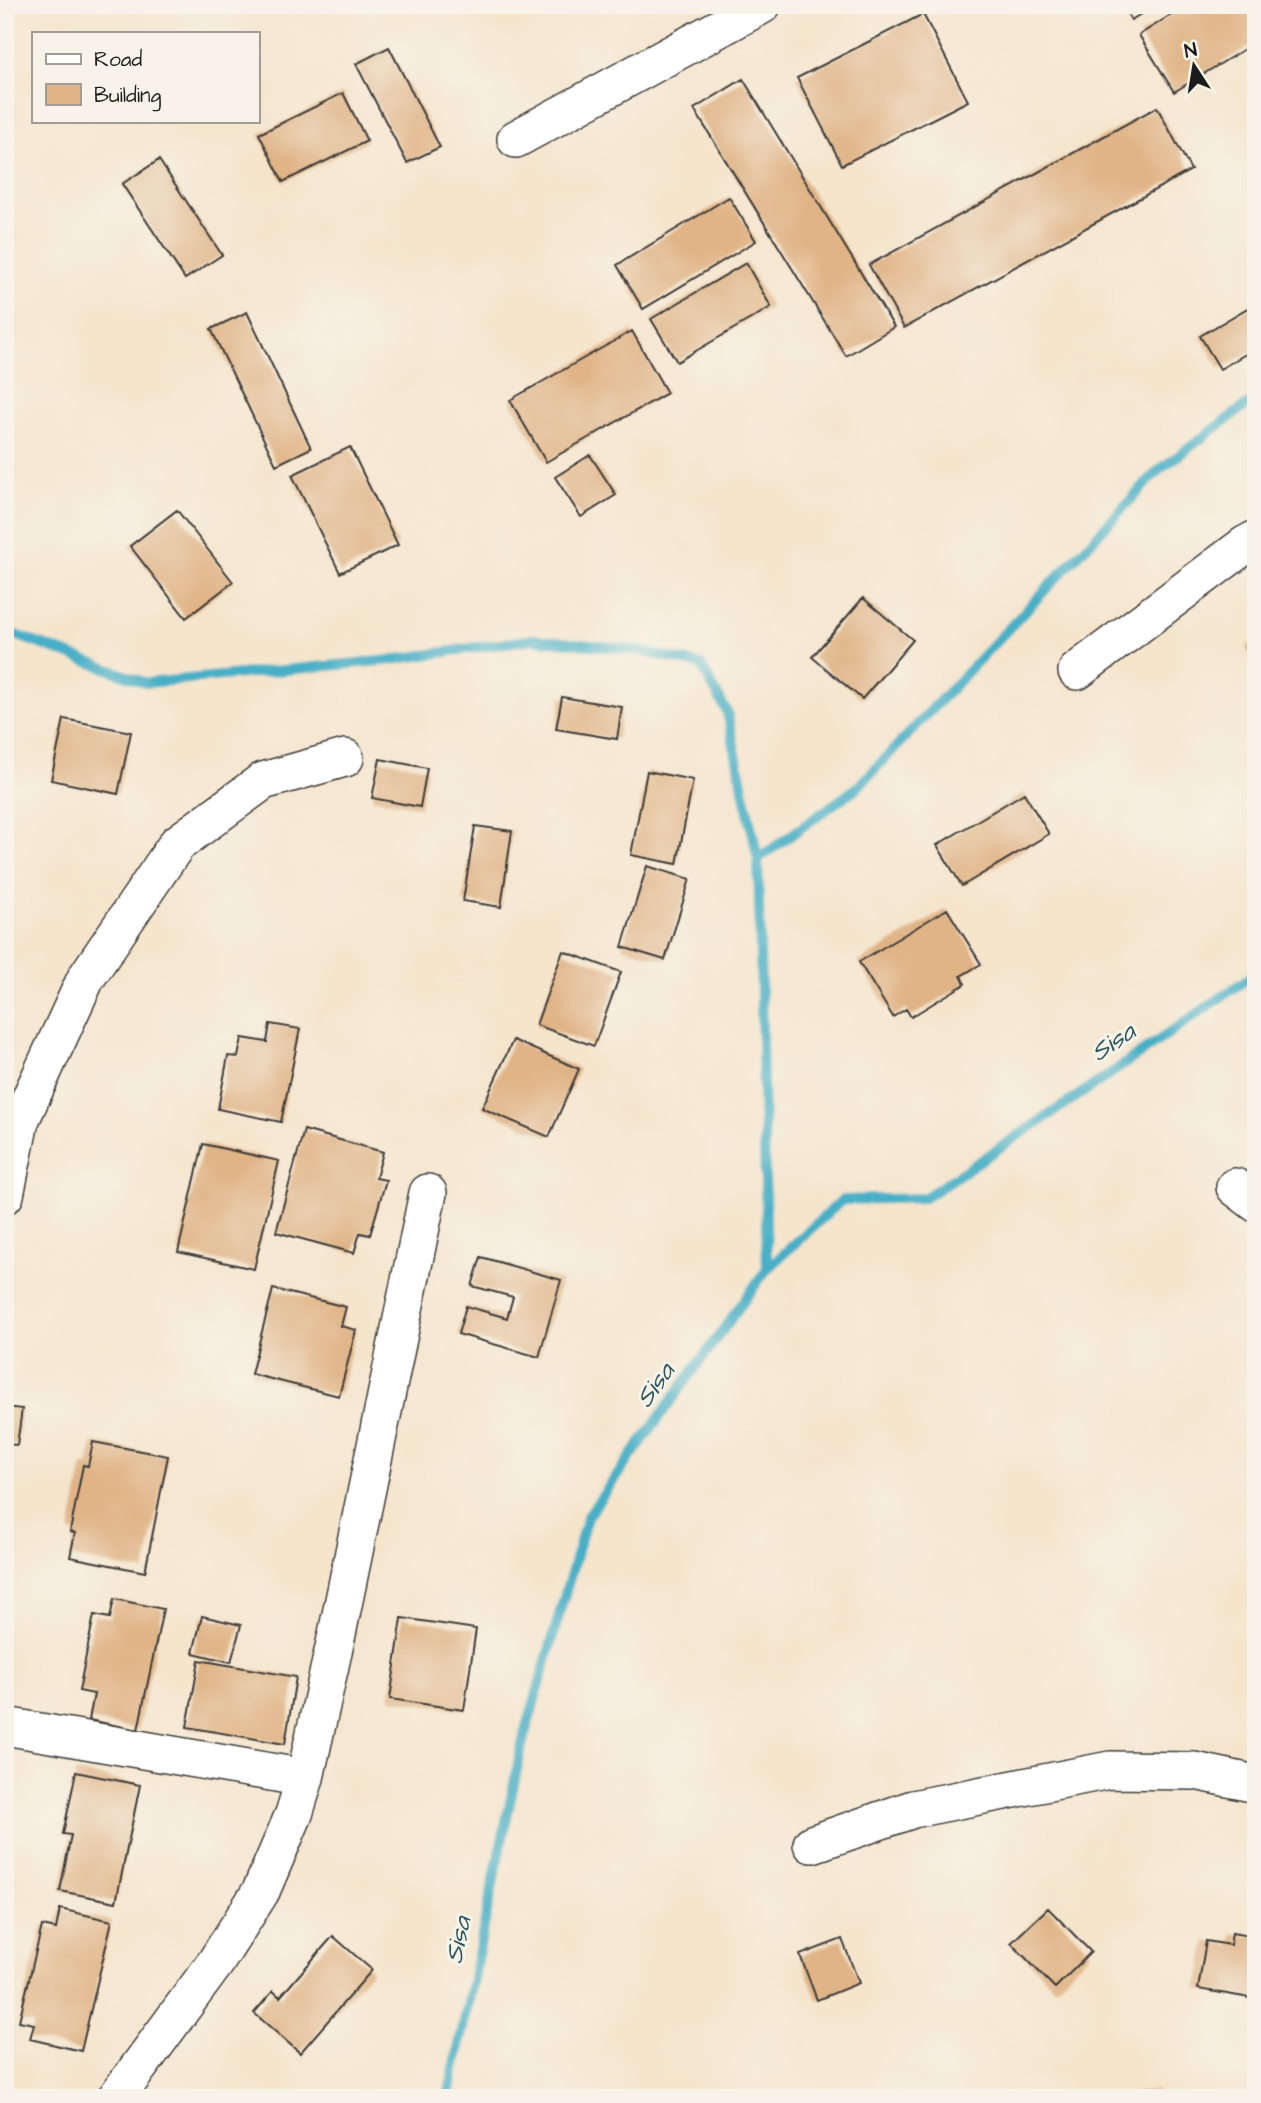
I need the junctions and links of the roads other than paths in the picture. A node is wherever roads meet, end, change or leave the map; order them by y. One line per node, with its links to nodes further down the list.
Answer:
1 (762, 5): 2 (street)
2 (516, 139)
3 (1256, 540): 4 (street)
4 (1077, 671)
5 (345, 758): 7 (street)
6 (428, 1193): 9 (street)
7 (5, 1195)
8 (5, 1726): 9 (street)
9 (305, 1778): 12 (street)
10 (1256, 1783): 11 (street)
11 (812, 1843)
12 (116, 2098)

